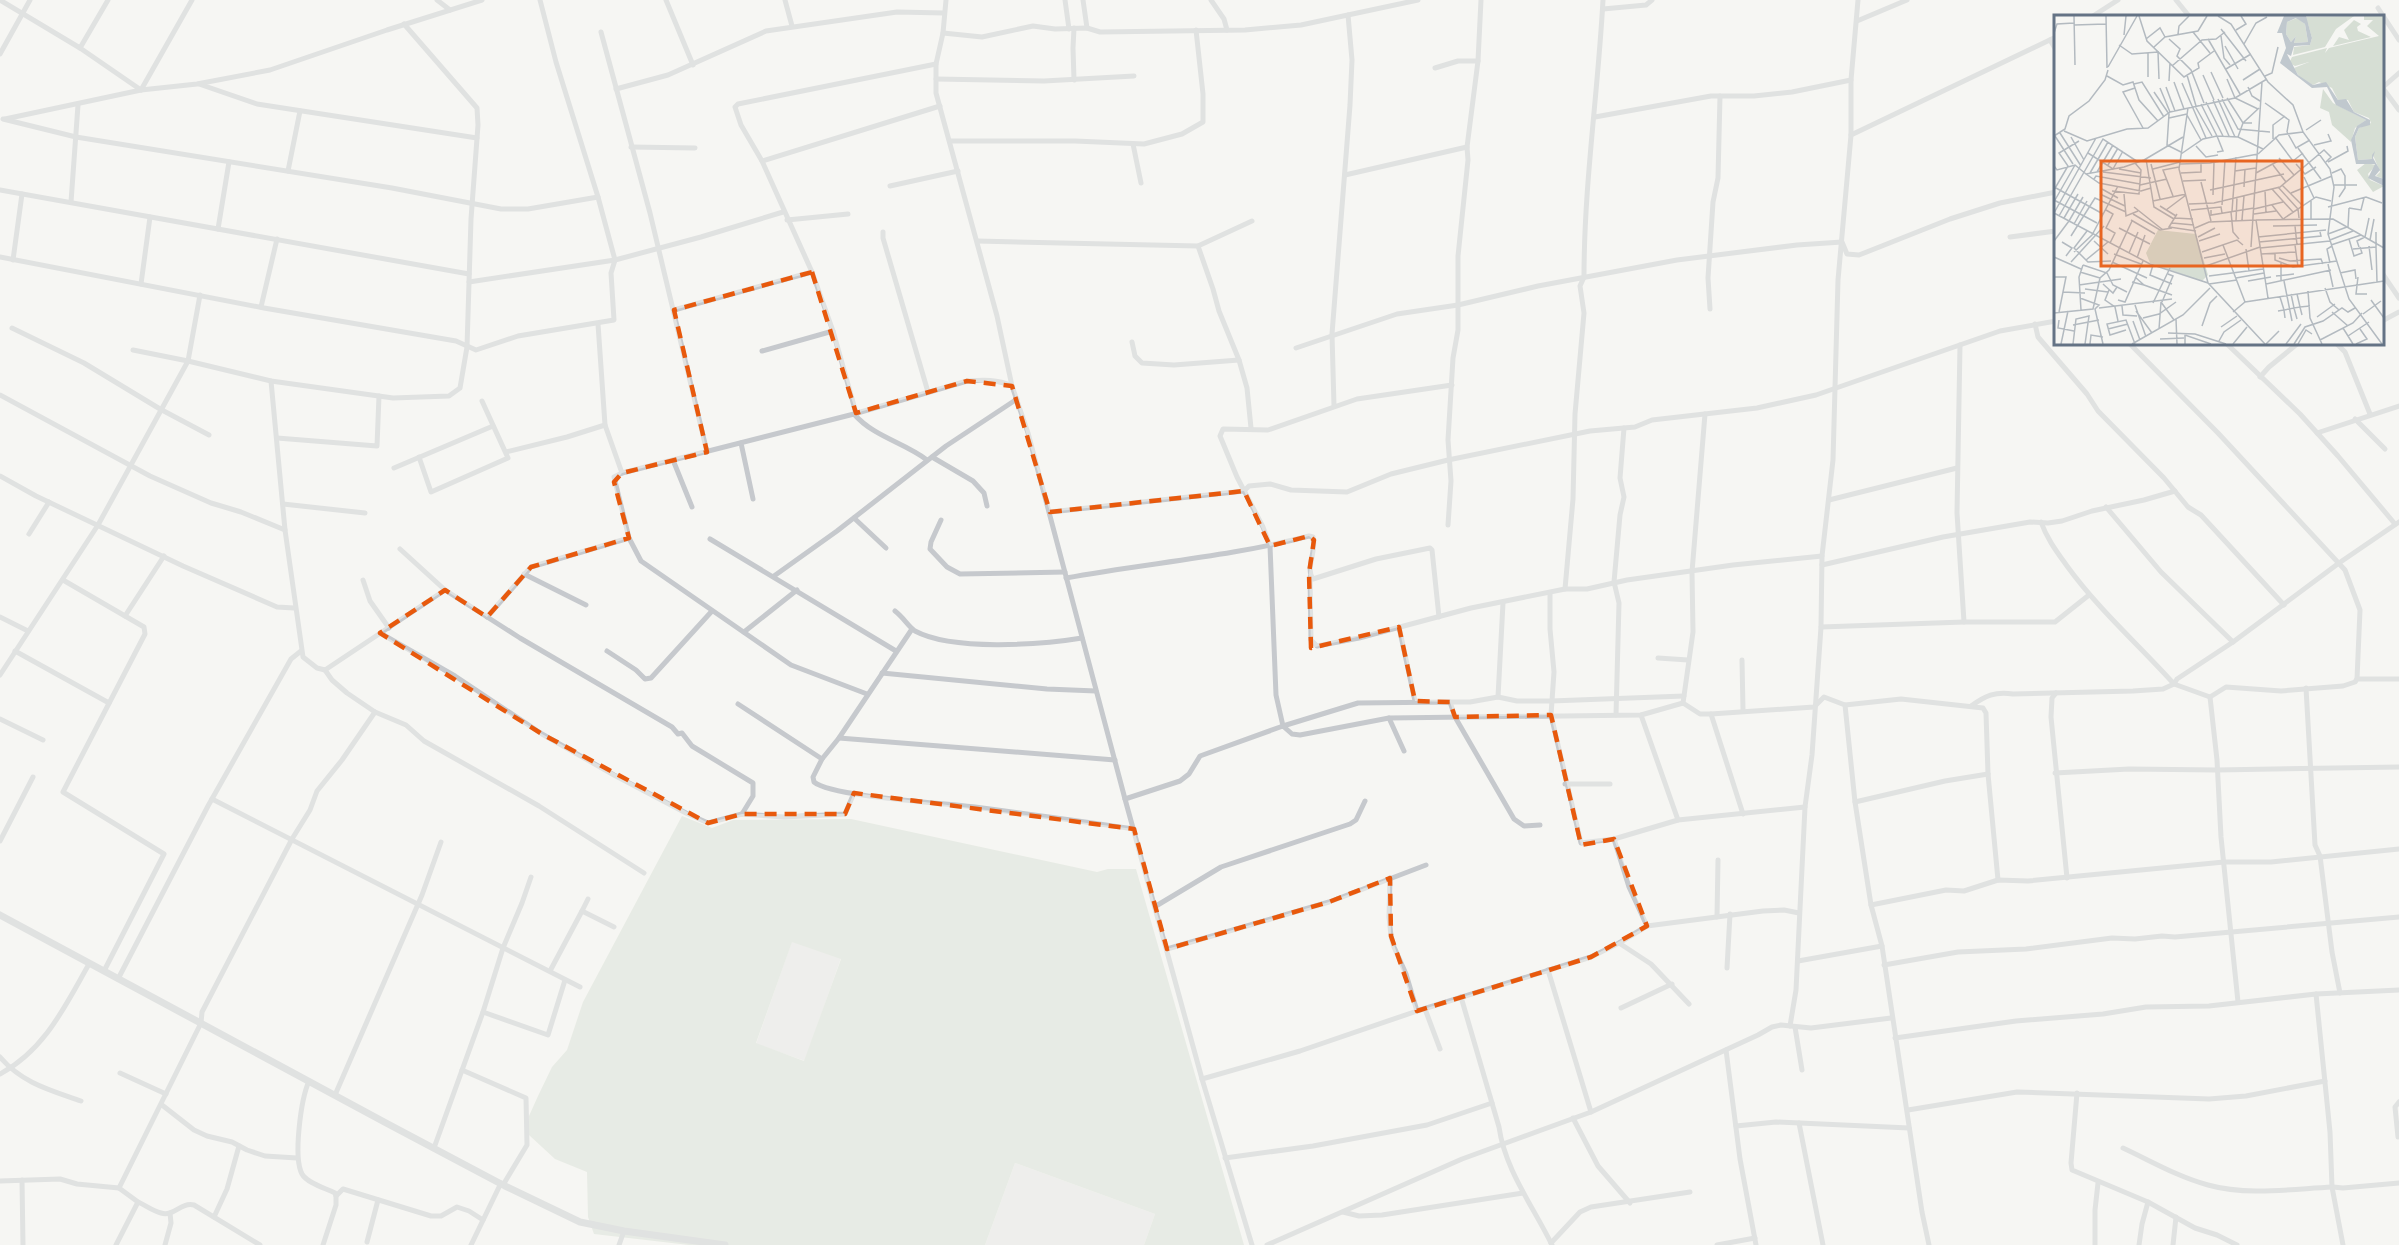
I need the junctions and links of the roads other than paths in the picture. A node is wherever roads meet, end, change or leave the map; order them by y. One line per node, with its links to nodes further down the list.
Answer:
1 (0, 0): 27 (street)
2 (30, 0): 27 (street)
3 (108, 0): 44 (street)
4 (192, 0): 59 (street)
5 (437, 0): 25 (street)
6 (482, 0): 25 (street)
7 (540, 0): 85 (street)
8 (666, 0): 48 (street)
9 (785, 0): 35 (street)
10 (946, 0): 26 (street)
11 (1065, 0): 36 (street)
12 (1083, 0): 37 (street)
13 (1211, 0): 39 (street)
14 (1418, 0): 22 (street)
15 (1480, 0): 46 (street)
16 (1603, 0): 24 (street)
17 (1652, 0): 24 (street)
18 (1858, 0): 33 (street)
19 (1907, 0): 33 (street)
20 (2118, 0): 29 (street)
21 (2176, 0): 30 (street)
22 (1410, 1): 28 (street)
23 (2378, 8): 31 (street)
24 (1603, 9): 65 (street)
25 (450, 10): 34 (street)
26 (944, 13): 35 (street); 41 (street)
27 (22, 15): 44 (street); 45 (street)
28 (1348, 15): 39 (street); 79 (street)
29 (2095, 15)
30 (2188, 15)
31 (2383, 15)
32 (2384, 17): 43 (street)
33 (1857, 21): 54 (street)
34 (404, 24): 55 (street); 69 (street)
35 (792, 26): 48 (street)
36 (1072, 28): 37 (street); 41 (street); 53 (street)
37 (1088, 28): 38 (street)
38 (1196, 30): 39 (street); 71 (street)
39 (1227, 30)
40 (602, 32): 58 (street)
41 (943, 33): 47 (street)
42 (2053, 39): 67 (street)
43 (2399, 40)
44 (80, 48): 59 (street)
45 (0, 54)
46 (1478, 61): 49 (street); 73 (street)
47 (936, 64): 52 (street); 75 (street)
48 (693, 65): 58 (street)
49 (1435, 68)
50 (2399, 73): 56 (street)
51 (1134, 76): 53 (street)
52 (936, 79): 53 (street); 62 (street)
53 (1074, 80)
54 (1851, 80): 60 (street); 67 (street)
55 (197, 84): 59 (street); 64 (street)
56 (2384, 86)
57 (2384, 88): 63 (street)
58 (616, 89): 72 (street)
59 (141, 90): 61 (street)
60 (1720, 96): 65 (street); 103 (street)
61 (78, 105): 66 (street); 68 (street)
62 (940, 106): 70 (street); 75 (street)
63 (2399, 110)
64 (300, 111): 69 (street); 77 (street)
65 (1595, 117): 109 (street)
66 (1, 119): 68 (street)
67 (1851, 135): 99 (street)
68 (76, 137): 76 (street); 86 (street)
69 (477, 138): 87 (street)
70 (950, 141): 71 (street); 78 (street)
71 (1133, 144): 80 (street)
72 (631, 147): 74 (street); 101 (street)
73 (1467, 147): 79 (street); 114 (street)
74 (695, 148)
75 (762, 161): 88 (street)
76 (229, 162): 77 (street); 93 (street)
77 (288, 171): 87 (street)
78 (958, 171): 81 (street); 98 (street)
79 (1345, 175): 125 (street)
80 (1141, 183)
81 (890, 186)
82 (0, 190): 84 (street)
83 (2054, 192): 99 (street)
84 (22, 194): 86 (street); 104 (street)
85 (598, 197): 87 (street); 105 (street)
86 (71, 202): 90 (street)
87 (472, 204): 107 (street)
88 (783, 212): 91 (street); 101 (street)
89 (848, 214): 91 (street)
90 (150, 217): 93 (street); 111 (street)
91 (787, 220): 106 (street)
92 (1252, 221): 100 (street)
93 (218, 229): 97 (street)
94 (2054, 231): 96 (street)
95 (883, 232): 143 (street)
96 (2010, 237)
97 (277, 239): 107 (street); 115 (street)
98 (977, 242): 100 (street); 141 (street)
99 (1842, 242): 103 (street); 142 (street)
100 (1198, 246): 137 (street)
101 (658, 247): 105 (street); 116 (street)
102 (0, 257): 104 (street)
103 (1710, 257): 109 (street); 117 (street)
104 (13, 260): 111 (street)
105 (615, 260): 110 (street); 121 (street)
106 (812, 272): 116 (street); 124 (street)
107 (469, 274): 110 (street)
108 (2384, 276): 113 (street)
109 (1584, 277): 114 (street); 160 (street)
110 (469, 282): 132 (street)
111 (141, 284): 112 (street)
112 (200, 295): 115 (street); 136 (street)
113 (2399, 298)
114 (1458, 304): 125 (street); 140 (street)
115 (261, 307): 132 (street)
116 (674, 309): 166 (street)
117 (1710, 309)
118 (2399, 312): 119 (street)
119 (2384, 320)
120 (2054, 321): 122 (street)
121 (598, 324): 132 (street); 155 (street)
122 (2035, 324): 127 (street); 177 (street)
123 (12, 328): 150 (street)
124 (833, 331): 135 (street); 151 (street)
125 (1332, 334): 133 (street); 148 (street)
126 (1132, 342): 137 (street)
127 (1960, 345): 142 (street); 173 (street)
128 (2131, 345): 203 (street)
129 (2228, 345): 138 (street)
130 (2296, 345): 138 (street)
131 (2338, 345): 153 (street)
132 (467, 347): 145 (street)
133 (1296, 348)
134 (133, 350): 136 (street)
135 (762, 351)
136 (188, 360): 139 (street); 150 (street)
137 (1239, 360): 158 (street)
138 (2260, 377): 159 (street)
139 (271, 381): 145 (street); 162 (street)
140 (1452, 385): 148 (street); 170 (street)
141 (1012, 386): 143 (street); 146 (street)
142 (1836, 387): 152 (street); 179 (street)
143 (928, 392): 151 (street)
144 (0, 395): 171 (street)
145 (379, 396): 162 (street)
146 (1017, 399): 168 (street); 185 (street)
147 (482, 401): 156 (street)
148 (1334, 406): 158 (street)
149 (2399, 406): 153 (street)
150 (160, 409): 161 (street); 171 (street)
151 (855, 413): 163 (street); 168 (street)
152 (1705, 414): 157 (street); 205 (street)
153 (2370, 414): 154 (street)
154 (2355, 419): 159 (street); 164 (street)
155 (606, 425): 165 (street); 174 (street)
156 (493, 426): 165 (street); 167 (street)
157 (1624, 428): 160 (street); 212 (street)
158 (1251, 429): 176 (street)
159 (2317, 433): 190 (street)
160 (1575, 434): 170 (street); 215 (street)
161 (209, 435)
162 (276, 438): 181 (street)
163 (741, 443): 166 (street); 178 (street)
164 (2385, 449)
165 (506, 452): 167 (street)
166 (707, 452): 169 (street)
167 (419, 457): 172 (street)
168 (930, 458): 182 (street); 187 (street)
169 (673, 460): 174 (street); 183 (street)
170 (1448, 460): 176 (street); 192 (street)
171 (131, 466): 191 (street); 193 (street)
172 (394, 468)
173 (1957, 468): 179 (street); 195 (street)
174 (622, 473): 196 (street)
175 (0, 476): 180 (street)
176 (1244, 491): 185 (street); 198 (street)
177 (2175, 491): 184 (street); 220 (street)
178 (753, 499)
179 (1829, 500): 202 (street)
180 (50, 502): 191 (street); 194 (street)
181 (283, 504): 186 (street); 193 (street)
182 (987, 506)
183 (692, 507)
184 (2106, 507): 189 (street); 237 (street)
185 (1050, 512): 207 (street)
186 (365, 513)
187 (854, 518): 199 (street); 208 (street)
188 (941, 520): 207 (street)
189 (2041, 522): 195 (street); 217 (street)
190 (2397, 523): 203 (street)
191 (98, 525): 201 (street); 210 (street)
192 (1448, 525)
193 (285, 530): 221 (street)
194 (29, 534)
195 (1959, 535): 204 (street); 228 (street)
196 (629, 538): 206 (street); 222 (street)
197 (710, 538): 208 (street)
198 (1270, 546): 207 (street); 209 (street); 276 (street)
199 (886, 548)
200 (400, 549): 213 (street)
201 (164, 556): 221 (street); 224 (street)
202 (1822, 556): 204 (street); 205 (street)
203 (2339, 563): 220 (street); 248 (street)
204 (1822, 565): 230 (street)
205 (1692, 572): 212 (street); 243 (street)
206 (524, 574): 219 (street); 225 (street)
207 (1066, 575): 236 (street)
208 (774, 576): 214 (street)
209 (1310, 577): 227 (street); 229 (street)
210 (63, 580): 224 (street); 233 (street)
211 (363, 580): 231 (street)
212 (1614, 582): 215 (street); 257 (street)
213 (445, 590): 225 (street); 231 (street)
214 (797, 590): 234 (street); 241 (street)
215 (1565, 590): 216 (street)
216 (1550, 593): 218 (street); 260 (street)
217 (2089, 595): 228 (street); 250 (street)
218 (1503, 603): 227 (street); 255 (street)
219 (586, 604)
220 (2284, 605): 237 (street)
221 (294, 608): 239 (street)
222 (712, 611): 234 (street); 240 (street)
223 (895, 611): 232 (street)
224 (125, 616): 262 (street)
225 (487, 616): 296 (street)
226 (0, 617): 233 (street)
227 (1439, 617): 229 (street)
228 (1964, 622): 230 (street)
229 (1399, 627): 259 (street)
230 (1821, 627): 266 (street)
231 (389, 628): 235 (street)
232 (912, 629): 236 (street); 241 (street)
233 (28, 631): 238 (street)
234 (744, 632): 254 (street)
235 (380, 633): 245 (street); 296 (street)
236 (1082, 638): 252 (street)
237 (2233, 642): 250 (street)
238 (15, 651): 247 (street); 262 (street)
239 (301, 651): 245 (street); 291 (street)
240 (607, 651)
241 (896, 651): 246 (street)
242 (1658, 657): 243 (street)
243 (1688, 660): 258 (street)
244 (1742, 660): 267 (street)
245 (325, 670): 268 (street)
246 (882, 673): 252 (street); 254 (street)
247 (0, 675)
248 (2357, 679): 249 (street); 251 (street)
249 (2399, 679)
250 (2174, 684): 253 (street); 256 (street)
251 (2306, 688): 256 (street); 283 (street)
252 (1096, 691): 281 (street)
253 (2055, 693): 265 (street); 285 (street)
254 (867, 694): 277 (street)
255 (1498, 697): 260 (street); 261 (street)
256 (2210, 697): 284 (street)
257 (1615, 699): 258 (street); 260 (street); 270 (street)
258 (1683, 700): 269 (street); 271 (street)
259 (1415, 701): 261 (street); 276 (street)
260 (1551, 701): 272 (street)
261 (1449, 702): 273 (street)
262 (109, 703): 338 (street)
263 (738, 704): 280 (street)
264 (1845, 705): 265 (street); 266 (street); 294 (street)
265 (1971, 706): 286 (street)
266 (1814, 707): 267 (street); 295 (street)
267 (1743, 710): 269 (street)
268 (375, 712): 301 (street); 310 (street)
269 (1711, 714): 297 (street)
270 (1616, 715): 271 (street); 272 (street)
271 (1641, 715): 298 (street)
272 (1551, 716): 273 (street); 288 (street)
273 (1455, 717): 274 (street); 299 (street)
274 (1389, 718): 276 (street); 279 (street)
275 (0, 719): 278 (street)
276 (1283, 726): 292 (street)
277 (839, 738): 280 (street); 281 (street)
278 (43, 740)
279 (1404, 751)
280 (822, 759): 290 (street)
281 (1114, 760): 292 (street)
282 (2399, 767): 283 (street)
283 (2311, 768): 284 (street); 306 (street)
284 (2217, 770): 285 (street); 308 (street)
285 (2055, 773): 313 (street)
286 (1988, 774): 294 (street); 314 (street)
287 (33, 777): 303 (street)
288 (1565, 784): 289 (street); 302 (street)
289 (1610, 784)
290 (854, 794): 296 (street); 300 (street)
291 (212, 799): 301 (street); 340 (street)
292 (1125, 799): 300 (street)
293 (1365, 801): 318 (street)
294 (1855, 802): 317 (street)
295 (1805, 807): 297 (street); 320 (street)
296 (742, 814)
297 (1743, 814): 298 (street)
298 (1678, 820): 302 (street)
299 (1540, 825)
300 (1134, 829): 318 (street)
301 (292, 839): 316 (street); 355 (street)
302 (1614, 839): 326 (street)
303 (0, 841)
304 (441, 842): 316 (street)
305 (2399, 849): 306 (street)
306 (2320, 856): 308 (street); 325 (street)
307 (1718, 860): 324 (street)
308 (2224, 862): 313 (street); 328 (street)
309 (1426, 865): 312 (street)
310 (644, 873)
311 (531, 877): 331 (street)
312 (1390, 878): 332 (street); 352 (street)
313 (2067, 878): 314 (street)
314 (1998, 880): 317 (street)
315 (588, 899): 319 (street)
316 (418, 904): 331 (street); 371 (street)
317 (1871, 905): 330 (street)
318 (1156, 906): 332 (street)
319 (582, 911): 327 (street); 339 (street)
320 (1799, 912): 321 (street); 333 (street)
321 (1730, 914): 324 (street); 336 (street)
322 (0, 915): 334 (street)
323 (2399, 916): 325 (street)
324 (1717, 917): 326 (street)
325 (2329, 923): 328 (street); 345 (street)
326 (1647, 926): 329 (street)
327 (614, 927)
328 (2231, 932): 335 (street); 348 (street)
329 (1619, 943): 337 (street); 342 (street)
330 (1882, 946): 333 (street); 335 (street)
331 (503, 948): 339 (street); 353 (street)
332 (1167, 950): 366 (street)
333 (1798, 961): 356 (street)
334 (89, 964): 338 (street); 361 (street)
335 (1884, 965): 354 (street)
336 (1727, 968)
337 (1548, 970): 347 (street); 377 (street)
338 (104, 971): 340 (street)
339 (550, 971): 341 (street)
340 (118, 979): 355 (street)
341 (565, 980): 343 (street); 353 (street)
342 (1672, 984): 349 (street); 350 (street)
343 (580, 987)
344 (2399, 990): 345 (street)
345 (2340, 993): 346 (street)
346 (2316, 994): 348 (street); 368 (street)
347 (1461, 998): 351 (street); 374 (street)
348 (2238, 1002): 357 (street)
349 (1689, 1004)
350 (1621, 1008)
351 (1425, 1009): 352 (street); 358 (street)
352 (1417, 1011): 366 (street)
353 (483, 1012): 362 (street)
354 (1891, 1018): 356 (street); 357 (street)
355 (201, 1023): 367 (street); 370 (street)
356 (1793, 1027): 359 (street); 363 (street)
357 (1895, 1038): 376 (street)
358 (1440, 1049)
359 (1726, 1050): 377 (street); 380 (street)
360 (0, 1057): 361 (street)
361 (10, 1069): 365 (street); 372 (street)
362 (462, 1070): 385 (street); 393 (street)
363 (1802, 1070)
364 (120, 1073): 370 (street)
365 (0, 1074)
366 (1202, 1079): 388 (street)
367 (309, 1081): 371 (street); 387 (street)
368 (2325, 1081): 369 (street); 394 (street)
369 (2077, 1093): 376 (street); 391 (street)
370 (166, 1094): 375 (street)
371 (335, 1095): 385 (street)
372 (81, 1101)
373 (2399, 1102): 382 (street)
374 (1492, 1103): 384 (street); 388 (street)
375 (162, 1106): 383 (street); 395 (street)
376 (1908, 1110): 381 (street)
377 (1591, 1112): 378 (street)
378 (1573, 1118): 384 (street); 402 (street)
379 (1799, 1123): 380 (street); 381 (street); 425 (street)
380 (1736, 1126): 409 (street)
381 (1909, 1128): 426 (street)
382 (2398, 1137)
383 (239, 1146): 387 (street); 405 (street)
384 (1501, 1146): 397 (street); 403 (street)
385 (434, 1148): 393 (street)
386 (2123, 1148): 394 (street)
387 (297, 1158): 398 (street)
388 (1225, 1158): 421 (street)
389 (22, 1180): 390 (street); 395 (street); 413 (street)
390 (0, 1181)
391 (2098, 1183): 401 (street); 427 (street)
392 (2399, 1183): 394 (street)
393 (502, 1184): 407 (street); 408 (street)
394 (2333, 1187): 431 (street)
395 (119, 1188): 400 (street)
396 (1690, 1192): 402 (street)
397 (1523, 1193): 403 (street); 412 (street)
398 (336, 1196): 399 (street); 417 (street)
399 (378, 1200): 407 (street); 410 (street)
400 (138, 1202): 404 (street); 414 (street)
401 (2148, 1202): 406 (street); 428 (street)
402 (1630, 1203): 412 (street)
403 (1341, 1212): 422 (street)
404 (170, 1213): 405 (street); 415 (street)
405 (214, 1217): 416 (street)
406 (2176, 1217): 429 (street); 430 (street)
407 (483, 1221): 418 (street)
408 (624, 1232): 411 (street); 419 (street)
409 (1755, 1238): 423 (street); 424 (street)
410 (366, 1242)
411 (690, 1242): 420 (street)
412 (1551, 1244)
413 (22, 1245)
414 (116, 1245)
415 (165, 1245)
416 (260, 1245)
417 (323, 1245)
418 (471, 1245)
419 (620, 1245)
420 (721, 1245)
421 (1252, 1245)
422 (1267, 1245)
423 (1717, 1245)
424 (1756, 1245)
425 (1823, 1245)
426 (1929, 1245)
427 (2095, 1245)
428 (2139, 1245)
429 (2173, 1245)
430 (2237, 1245)
431 (2343, 1245)

